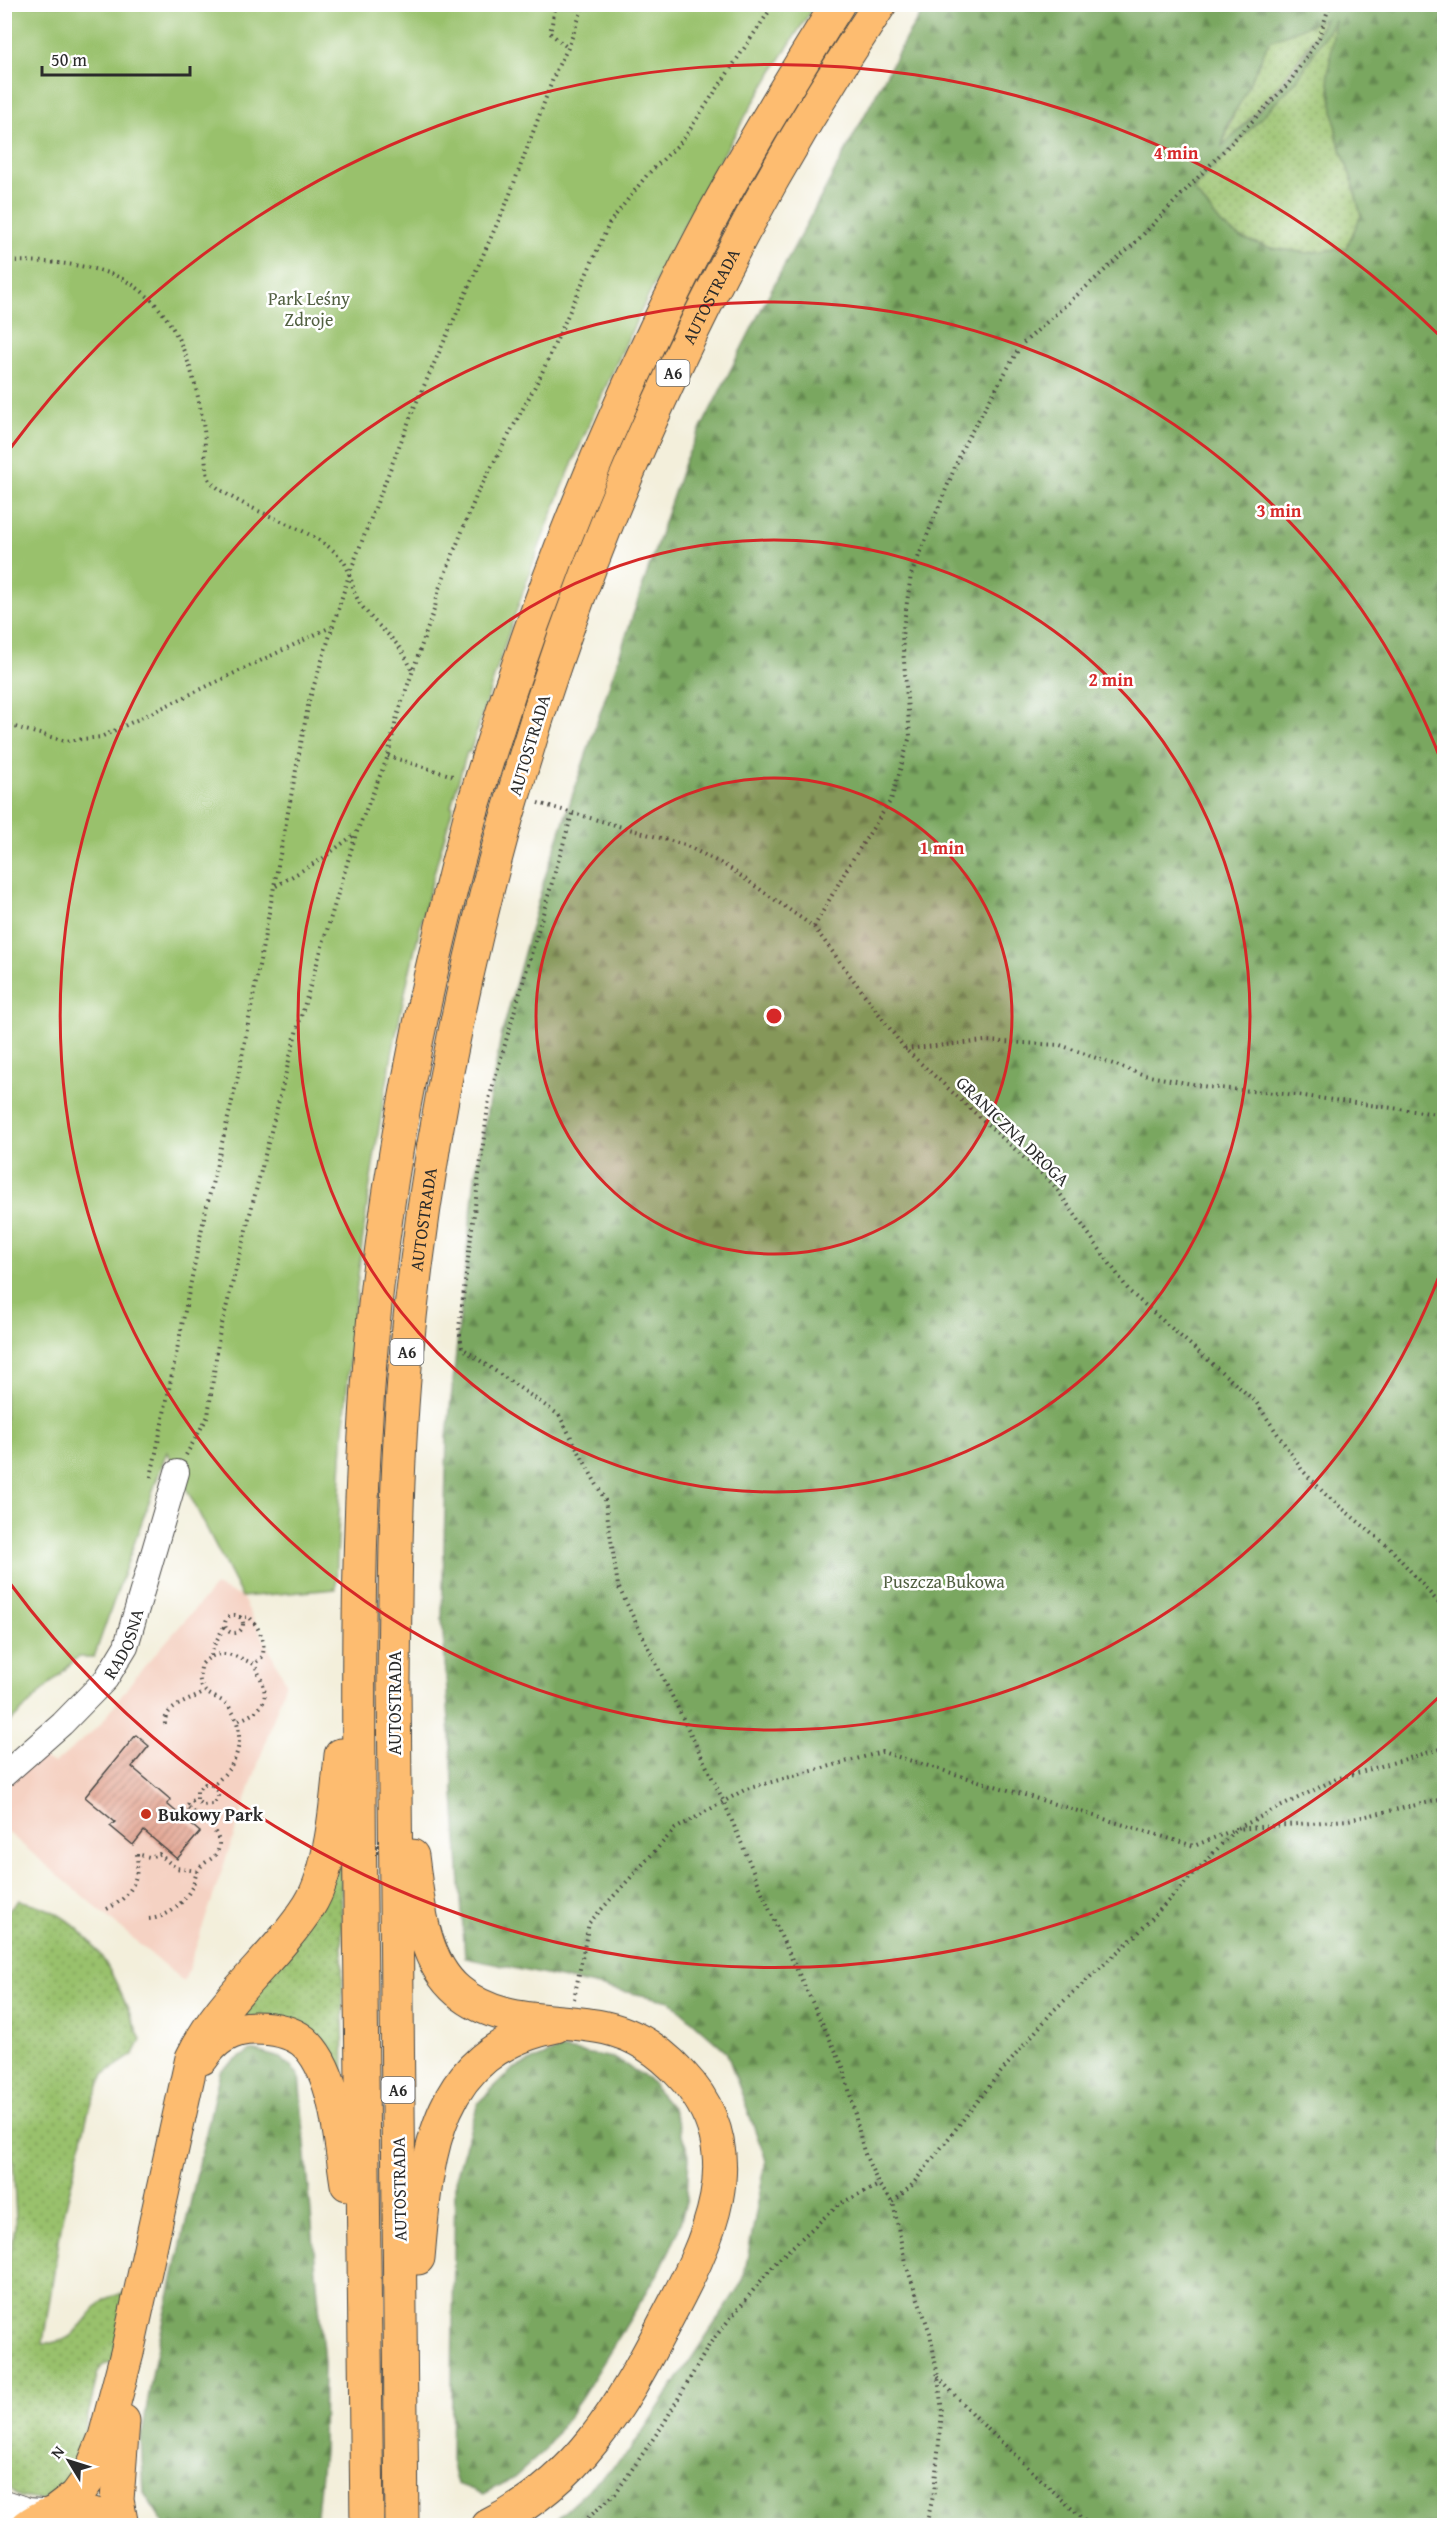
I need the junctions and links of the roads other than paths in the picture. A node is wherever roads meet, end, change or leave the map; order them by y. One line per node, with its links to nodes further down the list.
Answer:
1 (838, 4): 4 (highway, AUTOSTRADA / A6, bridge)
2 (880, 4): 5 (highway, AUTOSTRADA / A6, bridge)
3 (177, 1472): 6 (street, RADOSNA)
4 (359, 1585): 8 (highway); 9 (highway, AUTOSTRADA / A6)
5 (394, 1739): 7 (highway); 11 (highway, AUTOSTRADA / A6)
6 (4, 1775)
7 (569, 2023): 11 (highway); 17 (highway)
8 (184, 2088): 9 (highway); 10 (highway)
9 (364, 2286): 15 (highway, AUTOSTRADA / A6)
10 (127, 2353): 13 (highway); 14 (highway)
11 (401, 2442): 16 (highway, AUTOSTRADA / A6)
12 (4, 2502): 13 (street)
13 (45, 2516): 14 (main road)
14 (120, 2526)
15 (367, 2526)
16 (402, 2526)
17 (488, 2526)

